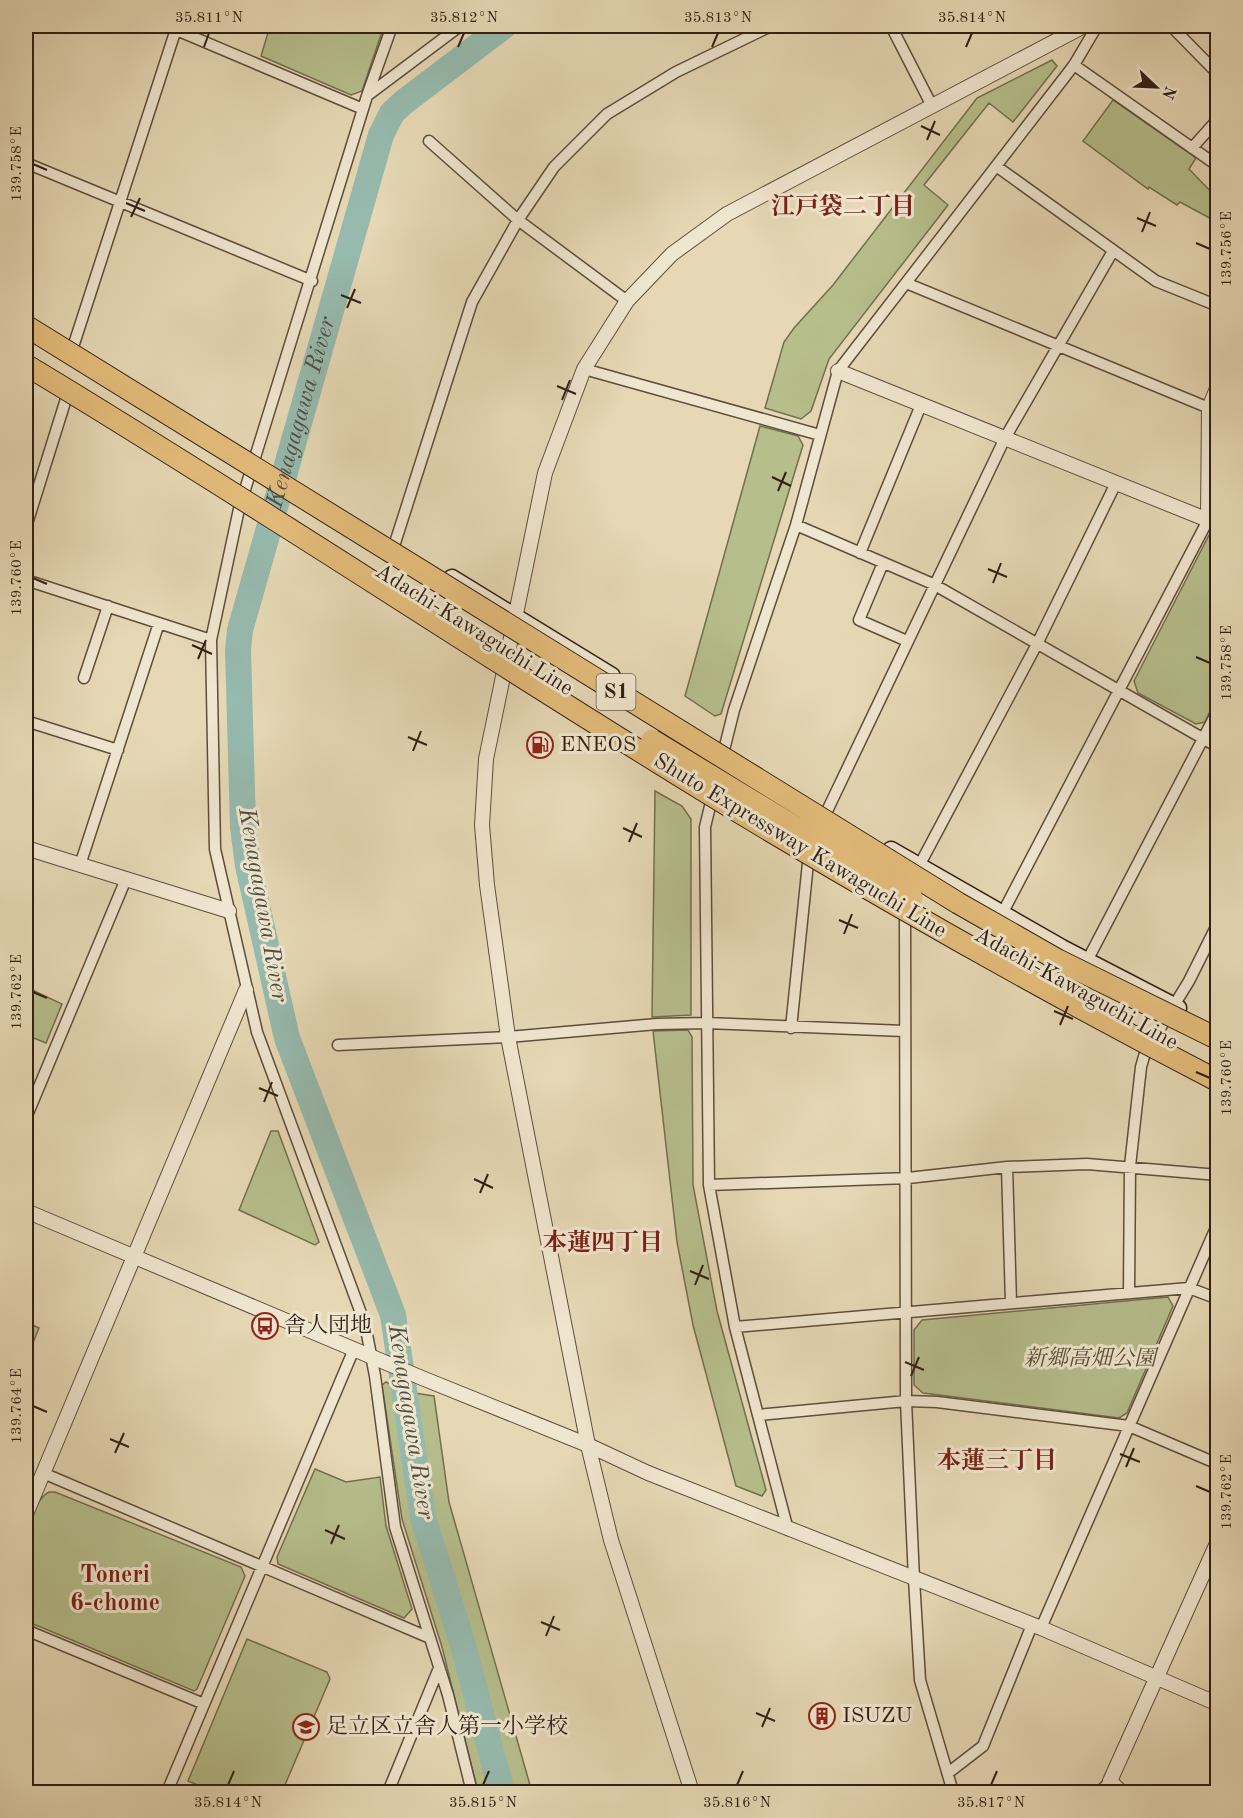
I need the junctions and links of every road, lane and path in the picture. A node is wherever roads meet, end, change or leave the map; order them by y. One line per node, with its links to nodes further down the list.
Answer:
1 (392, 26): 11 (street)
2 (460, 26): 11 (street)
3 (771, 26): 21 (street)
4 (891, 26): 12 (street)
5 (1084, 26): 12 (street)
6 (1097, 26): 9 (street)
7 (1171, 26): 10 (street)
8 (174, 27): 13 (street); 20 (street)
9 (1074, 65): 16 (street); 18 (street)
10 (1218, 74)
11 (367, 96): 13 (street)
12 (932, 106): 25 (street)
13 (363, 109): 23 (street)
14 (1218, 119): 16 (street)
15 (429, 141): 21 (street)
16 (1192, 148): 19 (street)
17 (26, 163): 20 (street)
18 (996, 166): 22 (street); 24 (street)
19 (1218, 166)
20 (119, 201): 23 (street); 29 (street)
21 (518, 219): 25 (street); 47 (street)
22 (1113, 251): 26 (street); 30 (street)
23 (312, 281): 41 (street)
24 (906, 284): 30 (street); 33 (street)
25 (627, 301): 32 (street)
26 (1218, 306)
27 (26, 314): 29 (main road, Adachi-Kawaguchi Line)
28 (26, 326): 79 (highway, Shuto Expressway Kawaguchi Line / S1, bridge)
29 (74, 344): 41 (main road, Adachi-Kawaguchi Line)
30 (1058, 346): 38 (street); 40 (street)
31 (26, 365): 48 (highway, Shuto Expressway Kawaguchi Line / S1, bridge)
32 (584, 369): 39 (street); 54 (street)
33 (838, 371): 37 (street); 39 (street)
34 (26, 375): 36 (main road, Adachi-Kawaguchi Line)
35 (1218, 386): 38 (street)
36 (66, 399): 43 (main road, Adachi-Kawaguchi Line); 46 (street)
37 (921, 405): 40 (street); 49 (street)
38 (1209, 408): 44 (street)
39 (820, 435): 45 (street)
40 (1005, 438): 42 (street); 52 (street)
41 (256, 457): 43 (street); 47 (main road, Adachi-Kawaguchi Line)
42 (1116, 483): 44 (street); 58 (street)
43 (239, 509): 56 (street); 59 (main road, Adachi-Kawaguchi Line)
44 (1213, 522): 61 (street)
45 (795, 525): 49 (street); 66 (street)
46 (26, 526)
47 (395, 543): 54 (main road, Adachi-Kawaguchi Line)
48 (320, 546): 92 (highway, bridge); 93 (highway, Shuto Expressway Kawaguchi Line / S1, bridge)
49 (860, 553): 50 (street)
50 (883, 563): 52 (street); 57 (street)
51 (26, 580): 53 (street)
52 (933, 584): 57 (street); 58 (street)
53 (108, 606): 55 (street); 60 (street)
54 (516, 616): 59 (street); 66 (main road, Adachi-Kawaguchi Line)
55 (159, 623): 56 (street); 67 (street)
56 (211, 640): 75 (street)
57 (907, 641): 69 (street)
58 (1037, 644): 61 (street); 73 (street)
59 (504, 675): 68 (main road, Adachi-Kawaguchi Line); 87 (street)
60 (84, 678)
61 (1121, 692): 64 (street); 76 (street)
62 (1218, 710): 64 (street)
63 (26, 722): 67 (street)
64 (1203, 739): 65 (street); 80 (street)
65 (1218, 747)
66 (724, 748): 68 (street); 69 (main road, Adachi-Kawaguchi Line)
67 (118, 750): 72 (street)
68 (711, 803): 71 (main road, Adachi-Kawaguchi Line); 83 (street)
69 (827, 811): 73 (main road, Adachi-Kawaguchi Line)
70 (26, 848): 72 (street)
71 (808, 863): 77 (main road, Adachi-Kawaguchi Line); 84 (street)
72 (81, 865): 74 (street)
73 (919, 866): 76 (main road, Adachi-Kawaguchi Line)
74 (126, 879): 75 (street); 95 (street)
75 (229, 911): 81 (street)
76 (1002, 914): 80 (main road, Adachi-Kawaguchi Line)
77 (905, 920): 86 (street); 91 (main road, Adachi-Kawaguchi Line)
78 (1218, 923): 82 (street)
79 (1058, 960): 88 (highway, Shuto Expressway Kawaguchi Line / S1, bridge); 90 (highway, bridge)
80 (1087, 961): 82 (main road, Adachi-Kawaguchi Line)
81 (246, 990): 103 (street); 111 (street)
82 (1174, 1006): 85 (main road, Adachi-Kawaguchi Line); 91 (street)
83 (706, 1023): 84 (street); 87 (street); 100 (street)
84 (791, 1028): 86 (street)
85 (1218, 1028)
86 (904, 1031): 99 (street)
87 (508, 1036): 89 (street); 115 (street)
88 (1218, 1039)
89 (338, 1045)
90 (1218, 1051)
91 (1145, 1053): 94 (main road, Adachi-Kawaguchi Line); 96 (street)
92 (1218, 1066)
93 (1218, 1081)
94 (1218, 1090)
95 (26, 1118)
96 (1130, 1166): 97 (street); 98 (street); 105 (street)
97 (1007, 1167): 99 (street); 107 (street)
98 (1218, 1175)
99 (908, 1178): 100 (street); 108 (street)
100 (709, 1185): 109 (street)
101 (26, 1210): 103 (street)
102 (1218, 1223): 104 (street)
103 (134, 1256): 110 (street); 117 (street)
104 (1189, 1288): 105 (street); 106 (street); 114 (street)
105 (1129, 1293): 107 (street)
106 (1218, 1299)
107 (1011, 1303): 108 (street)
108 (908, 1311): 109 (street); 112 (street)
109 (735, 1327): 113 (street)
110 (354, 1349): 111 (street); 121 (street)
111 (372, 1357): 115 (street); 125 (street)
112 (906, 1401): 113 (street); 114 (street); 122 (street)
113 (758, 1415): 119 (street)
114 (1129, 1426): 116 (street); 123 (street)
115 (588, 1444): 119 (street); 135 (street)
116 (1218, 1464)
117 (43, 1473): 118 (street); 121 (street)
118 (26, 1514)
119 (788, 1530): 122 (street)
120 (1218, 1541): 127 (street)
121 (262, 1566): 125 (street); 128 (street)
122 (914, 1579): 123 (street); 130 (street)
123 (1037, 1627): 127 (street); 130 (street)
124 (26, 1630): 128 (street)
125 (430, 1638): 126 (street)
126 (439, 1668): 133 (street); 134 (street)
127 (1158, 1678): 129 (street); 131 (street)
128 (204, 1704): 132 (street)
129 (1218, 1704)
130 (948, 1773): 136 (street)
131 (1110, 1781): 137 (street); 138 (street)
132 (167, 1792)
133 (388, 1792)
134 (472, 1792)
135 (692, 1792)
136 (953, 1792)
137 (1100, 1792)
138 (1121, 1792)

